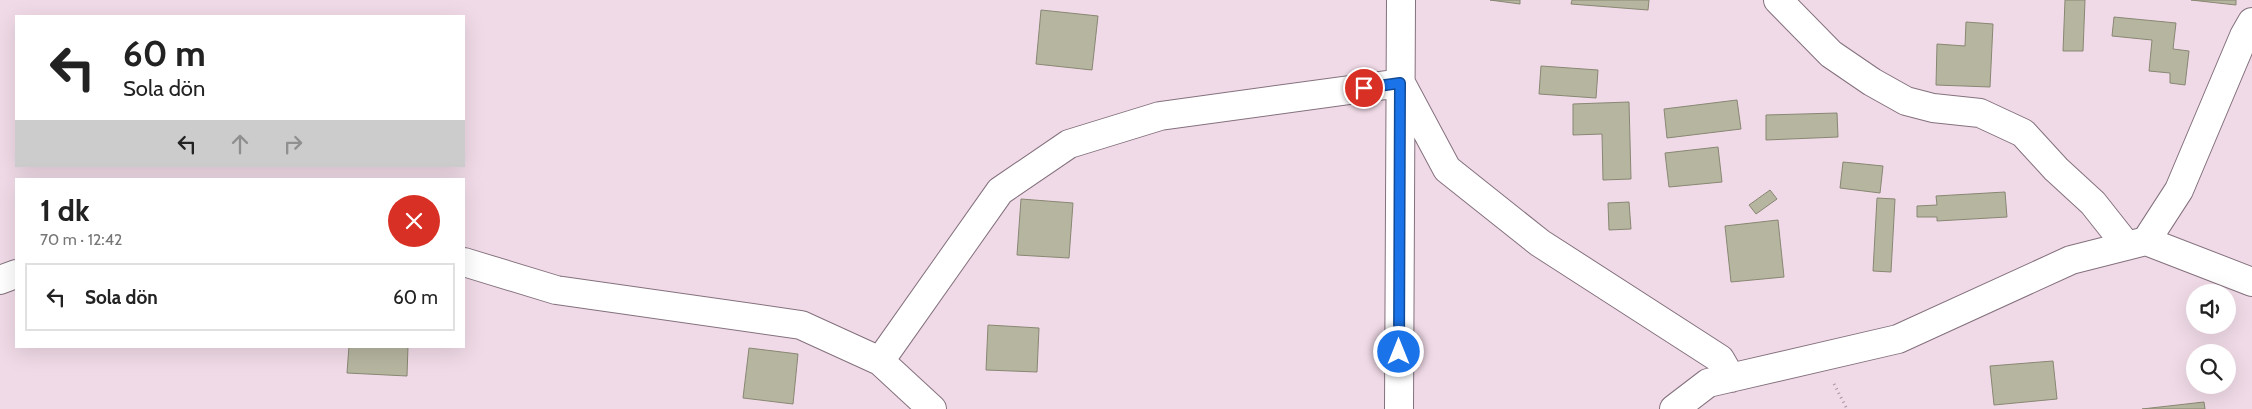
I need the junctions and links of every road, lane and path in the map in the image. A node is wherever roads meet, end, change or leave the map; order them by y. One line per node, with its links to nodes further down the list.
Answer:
1 (1401, 0): 4 (street)
2 (1778, 0): 5 (street)
3 (2252, 22): 5 (street)
4 (1400, 83): 10 (street); 11 (street); 13 (street)
5 (2136, 243): 9 (street); 11 (street)
6 (465, 262): 10 (street)
7 (15, 274): 8 (street)
8 (0, 280)
9 (2252, 282)
10 (880, 361): 12 (street)
11 (1731, 378): 14 (street)
12 (932, 409)
13 (1399, 409)
14 (1674, 409)

